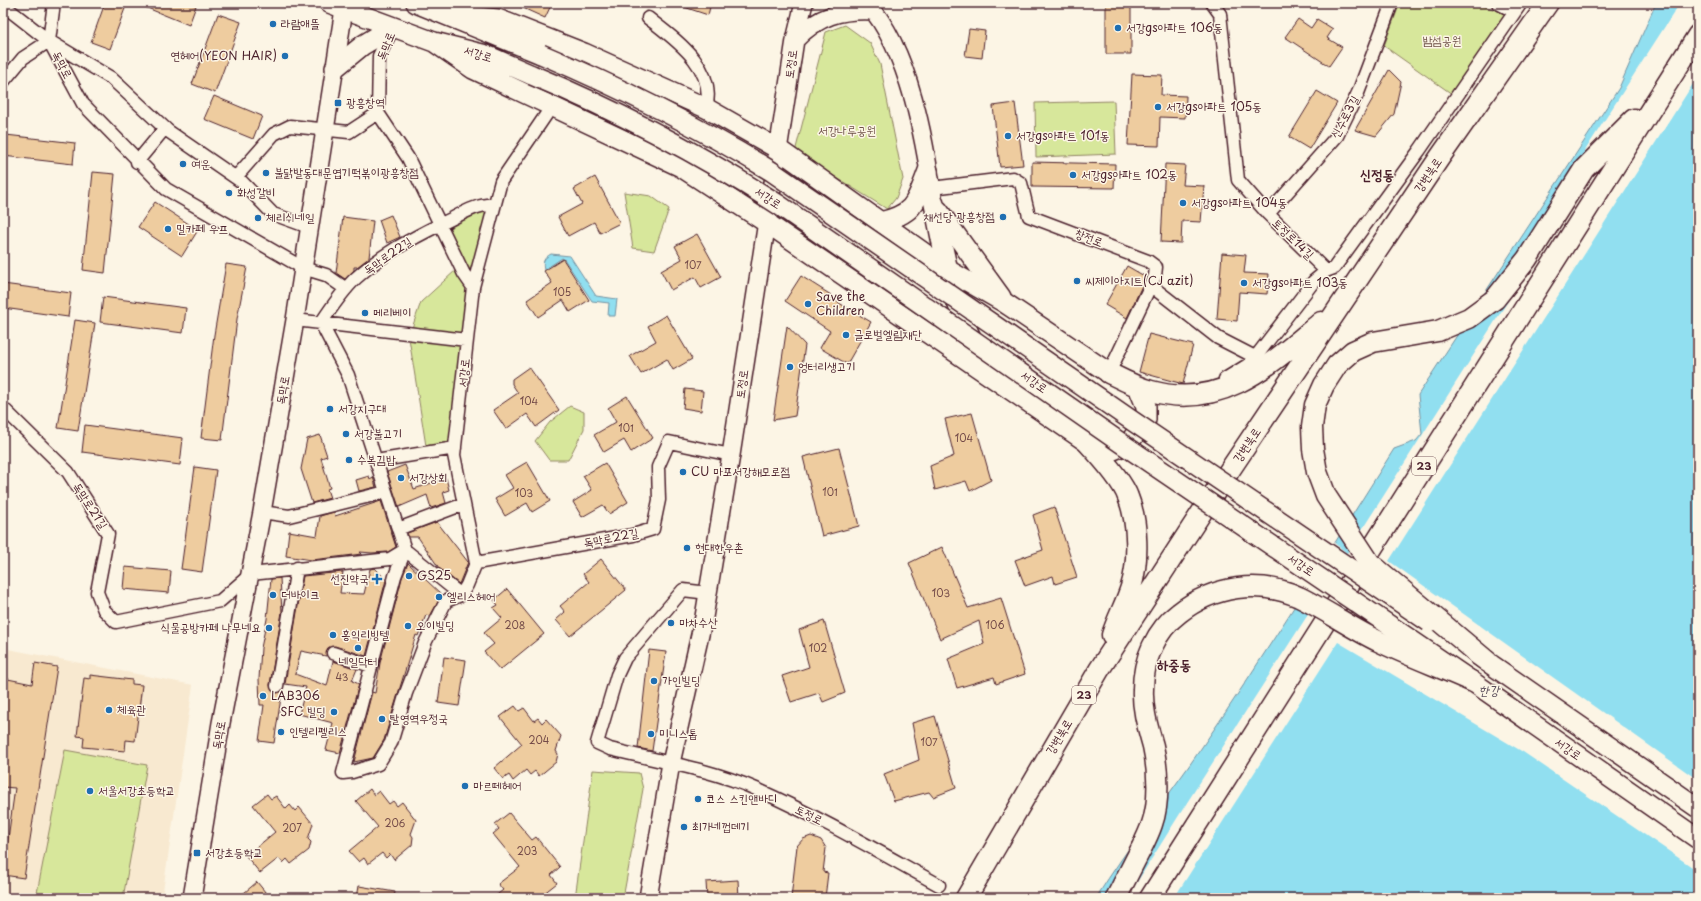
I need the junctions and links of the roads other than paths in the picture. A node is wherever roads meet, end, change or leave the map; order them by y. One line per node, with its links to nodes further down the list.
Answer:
1 (54, 3): 17 (street)
2 (416, 3): 12 (main road, 서강로)
3 (804, 3): 16 (main road, 토정로)
4 (1212, 3): 32 (street, 토정로14길)
5 (1392, 3): 32 (street, 신수로3길)
6 (1498, 3): 11 (street)
7 (1548, 3): 44 (highway, 강변북로 / 23)
8 (3, 5): 17 (street)
9 (339, 5): 14 (main road, 서강로); 19 (main road, 독막로)
10 (870, 7): 16 (main road); 30 (main road)
11 (1518, 7): 39 (street)
12 (444, 14): 23 (main road); 69 (main road, 서강로, bridge)
13 (648, 18): 23 (street)
14 (393, 27): 18 (main road, 서강로); 19 (main road); 24 (street, 독막로)
15 (1698, 35): 21 (highway, 23)
16 (795, 40): 27 (main road, 토정로)
17 (49, 41): 20 (street); 25 (street, 독막로); 28 (street, 독막로)
18 (434, 42): 22 (main road); 72 (main road, 서강로, bridge)
19 (334, 68): 26 (main road, 독막로)
20 (3, 82)
21 (1660, 94): 69 (highway, bridge); 82 (highway, 23, bridge)
22 (552, 106): 31 (street, 서강로); 34 (main road)
23 (706, 108): 27 (main road)
24 (378, 113): 26 (street); 35 (street)
25 (165, 128): 28 (street); 29 (street, 독막로)
26 (325, 130): 29 (street); 36 (main road, 독막로)
27 (778, 149): 33 (main road); 34 (main road, 토정로)
28 (137, 162): 37 (street, 독막로)
29 (236, 177): 36 (street, 독막로)
30 (932, 188): 33 (main road); 38 (main road); 40 (street, 창전로); 43 (main road)
31 (494, 205): 35 (street, 독막로22길); 41 (street, 서강로)
32 (1268, 214): 39 (street, 토정로14길)
33 (880, 222): 38 (main road)
34 (767, 223): 50 (main road); 56 (main road, 토정로)
35 (441, 224): 41 (street); 42 (street, 독막로22길)
36 (309, 227): 37 (main road, 독막로)
37 (303, 268): 42 (street); 45 (main road, 독막로)
38 (948, 270): 43 (main road); 50 (main road)
39 (1326, 271): 48 (street)
40 (1150, 285): 48 (street); 49 (street, 창전로)
41 (473, 286): 47 (street, 서강로)
42 (346, 289): 46 (street, 독막로22길)
43 (1005, 303): 49 (main road)
44 (1338, 308): 52 (highway); 71 (highway, 강변북로 / 23)
45 (295, 320): 46 (street); 60 (main road, 독막로)
46 (321, 323): 47 (street); 57 (street)
47 (467, 340): 55 (street, 서강로)
48 (1256, 358): 52 (street)
49 (1109, 373): 51 (highway)
50 (994, 379): 54 (main road)
51 (1138, 387): 52 (highway); 54 (main road)
52 (1173, 395)
53 (3, 408): 65 (street, 독막로21길)
54 (1088, 443): 71 (highway)
55 (455, 448): 57 (street); 59 (street, 서강로)
56 (732, 455): 63 (street, 독막로22길); 66 (main road, 토정로)
57 (376, 461): 58 (street)
58 (386, 492): 60 (street); 61 (street)
59 (464, 504): 61 (street); 63 (street, 서강로)
60 (262, 512): 65 (main road, 독막로)
61 (398, 529): 62 (street)
62 (404, 550): 64 (street); 67 (street); 70 (street)
63 (476, 563): 67 (street)
64 (297, 568): 65 (street); 73 (street)
65 (251, 574): 78 (main road, 독막로)
66 (708, 593): 74 (main road, 토정로); 74 (street)
67 (461, 594): 70 (street)
68 (333, 653): 70 (street)
69 (1488, 662): 75 (main road, 서강로, bridge)
70 (371, 666)
71 (1099, 670): 80 (highway, 강변북로 / 23)
72 (1473, 682): 76 (main road, 서강로, bridge); 81 (highway, bridge)
73 (277, 686)
74 (671, 763): 77 (street, 토정로); 79 (main road, 토정로)
75 (1698, 808)
76 (1698, 839)
77 (939, 885)
78 (192, 898)
79 (648, 898)
80 (966, 898)
81 (1116, 898)
82 (1150, 898)

